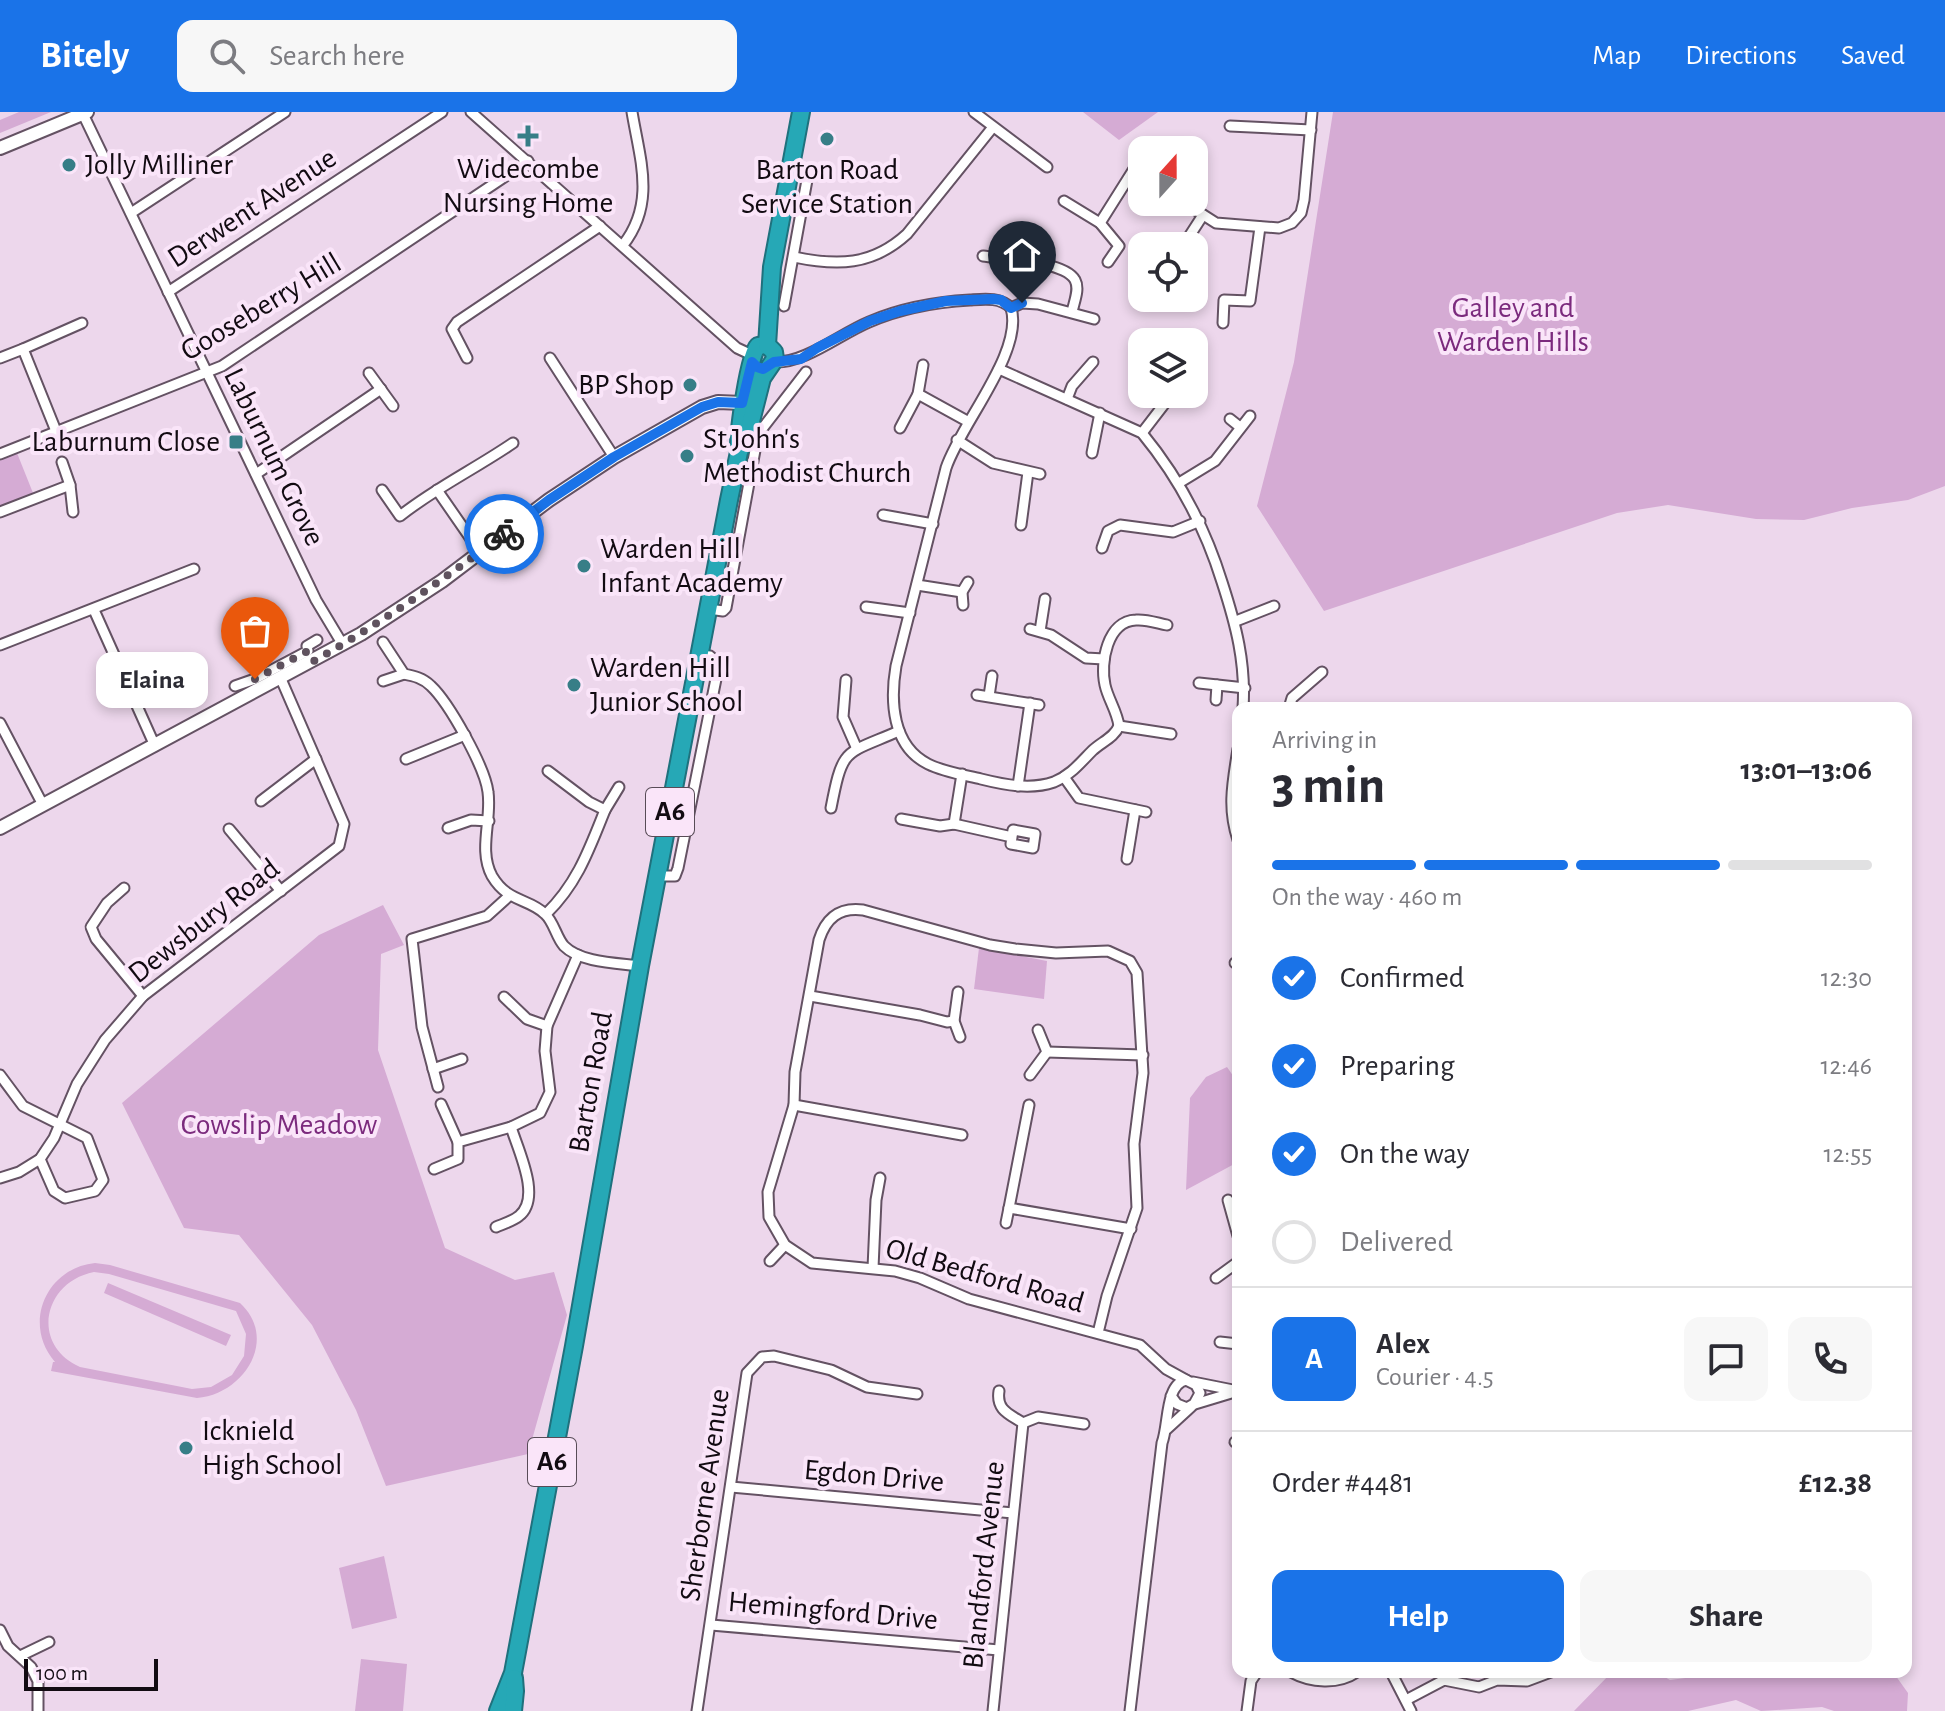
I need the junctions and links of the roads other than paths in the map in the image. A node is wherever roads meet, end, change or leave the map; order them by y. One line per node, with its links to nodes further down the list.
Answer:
1 (285, 112): 18 (street)
2 (442, 112): 29 (street, Derwent Avenue)
3 (471, 112): 13 (street)
4 (632, 112): 23 (street)
5 (801, 112): 15 (highway)
6 (974, 112): 10 (street)
7 (1312, 112): 11 (street)
8 (85, 113): 12 (street); 18 (street, Laburnum Grove)
9 (1230, 126): 11 (street)
10 (993, 127): 14 (street); 26 (street)
11 (1311, 130): 22 (street)
12 (0, 148)
13 (528, 161): 21 (street); 47 (street, Gooseberry Hill)
14 (1047, 167)
15 (790, 168): 26 (street); 36 (highway)
16 (1128, 179): 20 (street)
17 (1064, 201): 20 (street)
18 (131, 213): 29 (street, Laburnum Grove)
19 (1205, 216): 22 (street)
20 (1100, 223): 28 (street)
21 (600, 226): 23 (street); 39 (street)
22 (1260, 227): 35 (street)
23 (623, 245): 41 (street)
24 (999, 247): 27 (street)
25 (983, 256): 27 (street)
26 (794, 257): 30 (street)
27 (998, 258): 32 (street)
28 (1108, 262)
29 (168, 292): 47 (street, Laburnum Grove)
30 (784, 306)
31 (1011, 308): 32 (street); 43 (street); 45 (street)
32 (1072, 312): 33 (street)
33 (1094, 319)
34 (82, 323): 37 (street)
35 (1223, 323)
36 (767, 345): 41 (highway); 43 (highway)
37 (23, 349): 38 (street); 63 (street)
38 (0, 358)
39 (467, 358)
40 (550, 358): 70 (street)
41 (752, 358): 43 (highway); 54 (highway, Barton Road / A6)
42 (1093, 362): 53 (street)
43 (772, 365): 67 (highway, Barton Road / A6)
44 (923, 365): 52 (street)
45 (999, 369): 53 (street); 60 (street)
46 (806, 372): 51 (street)
47 (208, 373): 63 (street, Gooseberry Hill); 73 (street, Laburnum Grove)
48 (369, 373): 50 (street)
49 (782, 383): 51 (street)
50 (381, 389): 55 (street); 73 (street)
51 (790, 391): 96 (street)
52 (918, 394): 60 (street); 62 (street)
53 (1067, 399): 57 (street)
54 (742, 403): 67 (highway, Barton Road / A6); 70 (street)
55 (393, 406)
56 (1159, 408): 64 (street)
57 (1100, 413): 64 (street); 68 (street)
58 (1250, 416): 61 (street)
59 (1230, 419): 61 (street)
60 (967, 421): 65 (street)
61 (1240, 427): 75 (street)
62 (900, 428)
63 (56, 431): 69 (street, Gooseberry Hill)
64 (1142, 433): 75 (street)
65 (957, 440): 72 (street); 83 (street)
66 (513, 443): 78 (street)
67 (739, 452): 96 (highway, Barton Road / A6)
68 (1092, 453)
69 (0, 454)
70 (614, 457): 86 (street)
71 (62, 462): 76 (street)
72 (1028, 472): 74 (street); 84 (street)
73 (256, 474): 105 (street, Laburnum Grove)
74 (1040, 474)
75 (1179, 483): 82 (street)
76 (70, 485): 79 (street); 80 (street)
77 (382, 490): 78 (street)
78 (437, 490): 86 (street)
79 (0, 512)
80 (73, 512)
81 (883, 515): 83 (street)
82 (1200, 521): 85 (street); 100 (street)
83 (933, 524): 89 (street)
84 (1021, 525)
85 (1102, 548)
86 (480, 552): 105 (street)
87 (194, 569): 97 (street)
88 (968, 582): 90 (street)
89 (917, 585): 90 (street); 99 (street)
90 (962, 592): 93 (street)
91 (1045, 599): 108 (street)
92 (1256, 600): 98 (street)
93 (963, 605)
94 (1274, 606): 98 (street)
95 (866, 607): 99 (street)
96 (709, 609): 106 (highway, Barton Road / A6)
97 (94, 610): 104 (street); 134 (street)
98 (1261, 611): 100 (street)
99 (910, 613): 129 (street)
100 (1236, 621): 119 (street)
101 (1167, 625): 108 (street)
102 (317, 640): 107 (street)
103 (383, 642): 110 (street)
104 (0, 645)
105 (343, 645): 107 (street)
106 (700, 655): 125 (highway, Barton Road / A6); 127 (street)
107 (311, 656): 112 (street); 116 (street)
108 (1104, 659): 128 (street)
109 (1322, 672): 124 (street)
110 (404, 674): 114 (street); 132 (street)
111 (992, 676): 121 (street)
112 (281, 679): 116 (street); 136 (street, Dewsbury Road)
113 (846, 680): 135 (street)
114 (383, 681)
115 (1199, 683): 117 (street)
116 (257, 685): 118 (street); 134 (street)
117 (1217, 685): 119 (street); 122 (street)
118 (235, 686)
119 (1245, 688): 123 (street)
120 (977, 695): 121 (street)
121 (989, 696): 142 (street)
122 (1216, 700)
123 (1244, 702)
124 (1291, 702)
125 (688, 721): 127 (street); 157 (highway, Barton Road / A6)
126 (0, 723): 145 (street)
127 (706, 725): 157 (street)
128 (1119, 726): 130 (street); 140 (street)
129 (899, 731): 135 (street); 139 (street)
130 (1158, 731): 131 (street); 133 (street)
131 (1171, 734)
132 (465, 735): 137 (street); 150 (street)
133 (1156, 744)
134 (155, 746): 145 (street)
135 (857, 749): 146 (street)
136 (316, 759): 144 (street); 159 (street, Dewsbury Road)
137 (406, 759)
138 (548, 771): 147 (street)
139 (962, 774): 142 (street); 151 (street)
140 (1064, 777): 142 (street); 156 (street)
141 (1232, 782): 148 (street)
142 (1018, 786)
143 (619, 787): 147 (street)
144 (261, 801)
145 (43, 805): 152 (street)
146 (831, 808)
147 (605, 810): 161 (street)
148 (1232, 814)
149 (901, 819): 151 (street)
150 (489, 821): 153 (street); 160 (street)
151 (954, 824): 155 (street)
152 (0, 828)
153 (448, 828)
154 (229, 829): 159 (street)
155 (1012, 837)
156 (1127, 859)
157 (657, 876): 163 (highway, Barton Road / A6)
158 (124, 888): 165 (street)
159 (281, 891): 165 (street, Dewsbury Road)
160 (509, 896): 161 (street); 175 (street)
161 (546, 914): 162 (street)
162 (578, 955): 163 (street); 169 (street)
163 (640, 966): 222 (highway, Barton Road / A6)
164 (958, 992): 168 (street)
165 (143, 996): 182 (street, Dewsbury Road)
166 (810, 996): 168 (street); 173 (street); 180 (street)
167 (504, 997): 169 (street)
168 (954, 1021): 171 (street)
169 (547, 1026): 183 (street)
170 (1038, 1030): 172 (street)
171 (960, 1037)
172 (1047, 1052): 173 (street); 177 (street)
173 (1143, 1055): 195 (street)
174 (462, 1059): 175 (street)
175 (433, 1069): 178 (street)
176 (0, 1075): 182 (street)
177 (1030, 1075)
178 (438, 1087)
179 (441, 1104): 185 (street)
180 (794, 1105): 184 (street); 196 (street)
181 (1029, 1105): 192 (street)
182 (59, 1124): 186 (street, Dewsbury Road); 186 (street)
183 (511, 1127): 185 (street); 194 (street)
184 (962, 1135)
185 (458, 1142): 187 (street)
186 (40, 1159): 188 (street)
187 (434, 1169)
188 (0, 1178)
189 (880, 1178): 199 (street)
190 (1228, 1200): 191 (street)
191 (1232, 1205)
192 (1009, 1208): 193 (street); 195 (street)
193 (1006, 1223)
194 (496, 1227)
195 (1131, 1229): 201 (street)
196 (785, 1245): 197 (street); 199 (street, Old Bedford Road)
197 (770, 1261)
198 (1232, 1266): 200 (street)
199 (873, 1268): 201 (street, Old Bedford Road)
200 (1216, 1278)
201 (1098, 1333): 204 (street, Old Bedford Road)
202 (1220, 1342): 203 (street)
203 (1232, 1343)
204 (1166, 1369): 205 (street, Old Bedford Road); 209 (street)
205 (1190, 1381): 206 (street, Old Bedford Road); 209 (street); 211 (street)
206 (1232, 1389)
207 (999, 1391): 212 (street, Blandford Avenue)
208 (1232, 1392): 211 (street)
209 (1171, 1393): 211 (street); 214 (street)
210 (917, 1394): 215 (street, Sherborne Avenue)
211 (1193, 1406): 214 (street)
212 (1023, 1423): 213 (street, Blandford Avenue); 216 (street, Blandford Avenue)
213 (1084, 1424)
214 (1167, 1429): 236 (street)
215 (731, 1487): 216 (street, Egdon Drive); 217 (street, Sherborne Avenue)
216 (1013, 1513): 220 (street, Blandford Avenue)
217 (711, 1625): 220 (street, Hemingford Drive); 234 (street, Sherborne Avenue)
218 (0, 1630): 221 (street)
219 (49, 1642): 221 (street)
220 (999, 1650): 235 (street, Blandford Avenue)
221 (20, 1656): 231 (street)
222 (513, 1673): 232 (highway, A6); 233 (highway, A6)
223 (1253, 1678): 237 (street)
224 (1301, 1678): 225 (street)
225 (1348, 1678)
226 (1394, 1678): 230 (street)
227 (1440, 1678): 230 (street)
228 (1450, 1678): 229 (street)
229 (1535, 1678)
230 (1406, 1700): 238 (street)
231 (38, 1711)
232 (498, 1711)
233 (513, 1711)
234 (697, 1711)
235 (993, 1711)
236 (1130, 1711)
237 (1247, 1711)
238 (1411, 1711)

